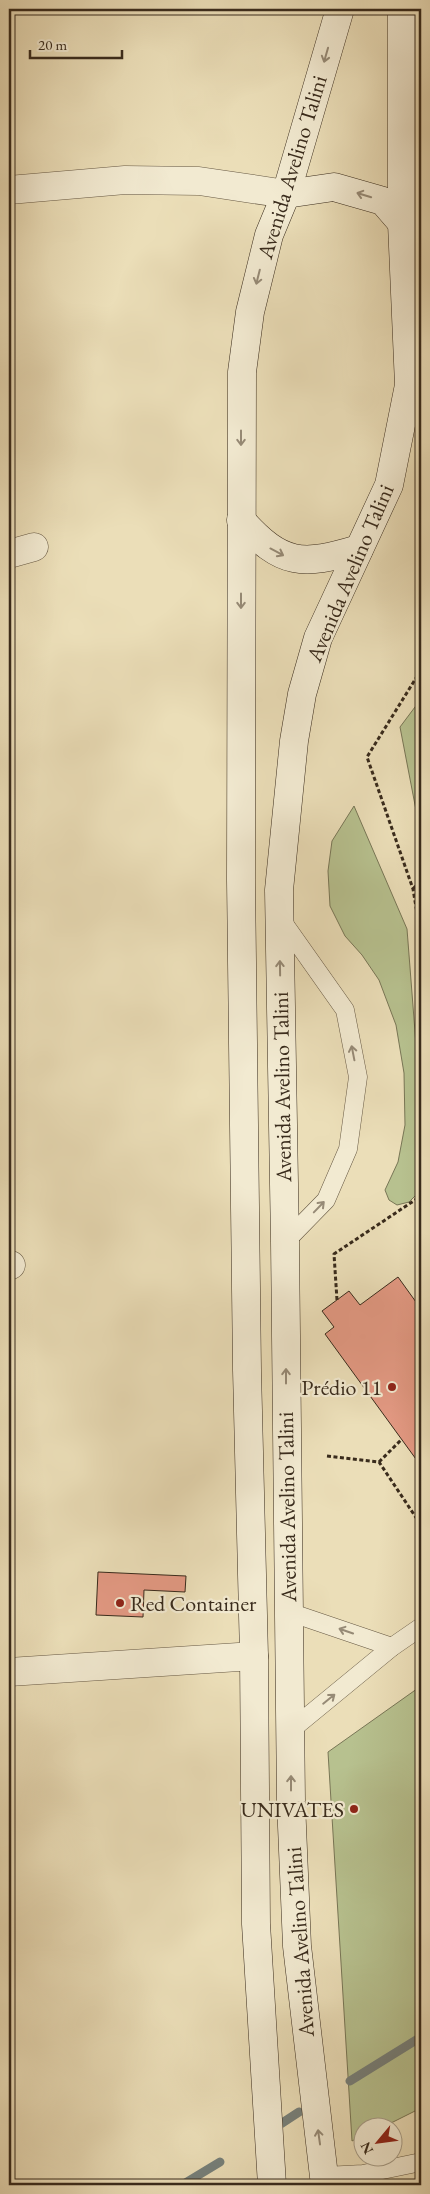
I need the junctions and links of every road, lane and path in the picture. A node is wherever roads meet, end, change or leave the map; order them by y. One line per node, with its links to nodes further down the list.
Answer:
1 (340, 9): 4 (main road, Avenida Avelino Talini, one-way to 4)
2 (402, 9): 5 (main road, Avenida Avelino Talini)
3 (9, 190): 4 (main road)
4 (286, 194): 5 (main road, one-way to 4); 6 (main road, Avenida Avelino Talini, one-way to 6)
5 (402, 223): 7 (main road, Avenida Avelino Talini)
6 (241, 520): 7 (main road, one-way to 7); 23 (main road, Avenida Avelino Talini, one-way to 23)
7 (359, 549): 11 (main road, Avenida Avelino Talini)
8 (421, 670): 10 (path)
9 (421, 880): 10 (path)
10 (413, 889): 12 (path)
11 (279, 917): 14 (main road, Avenida Avelino Talini, one-way to 11); 14 (lane, one-way to 11)
12 (421, 937)
13 (421, 1196): 15 (path)
14 (285, 1242): 20 (main road, Avenida Avelino Talini, one-way to 14)
15 (337, 1300)
16 (402, 1440): 18 (path)
17 (327, 1456): 18 (path)
18 (379, 1462): 19 (path)
19 (421, 1525)
20 (289, 1612): 22 (lane, one-way to 20); 25 (main road, Avenida Avelino Talini)
21 (421, 1626): 22 (lane)
22 (392, 1647): 25 (lane, one-way to 22)
23 (254, 1656): 24 (main road); 28 (main road, Avenida Avelino Talini)
24 (9, 1672)
25 (291, 1730): 27 (main road, Avenida Avelino Talini, one-way to 25)
26 (421, 2162): 27 (lane)
27 (325, 2180)
28 (272, 2185)

